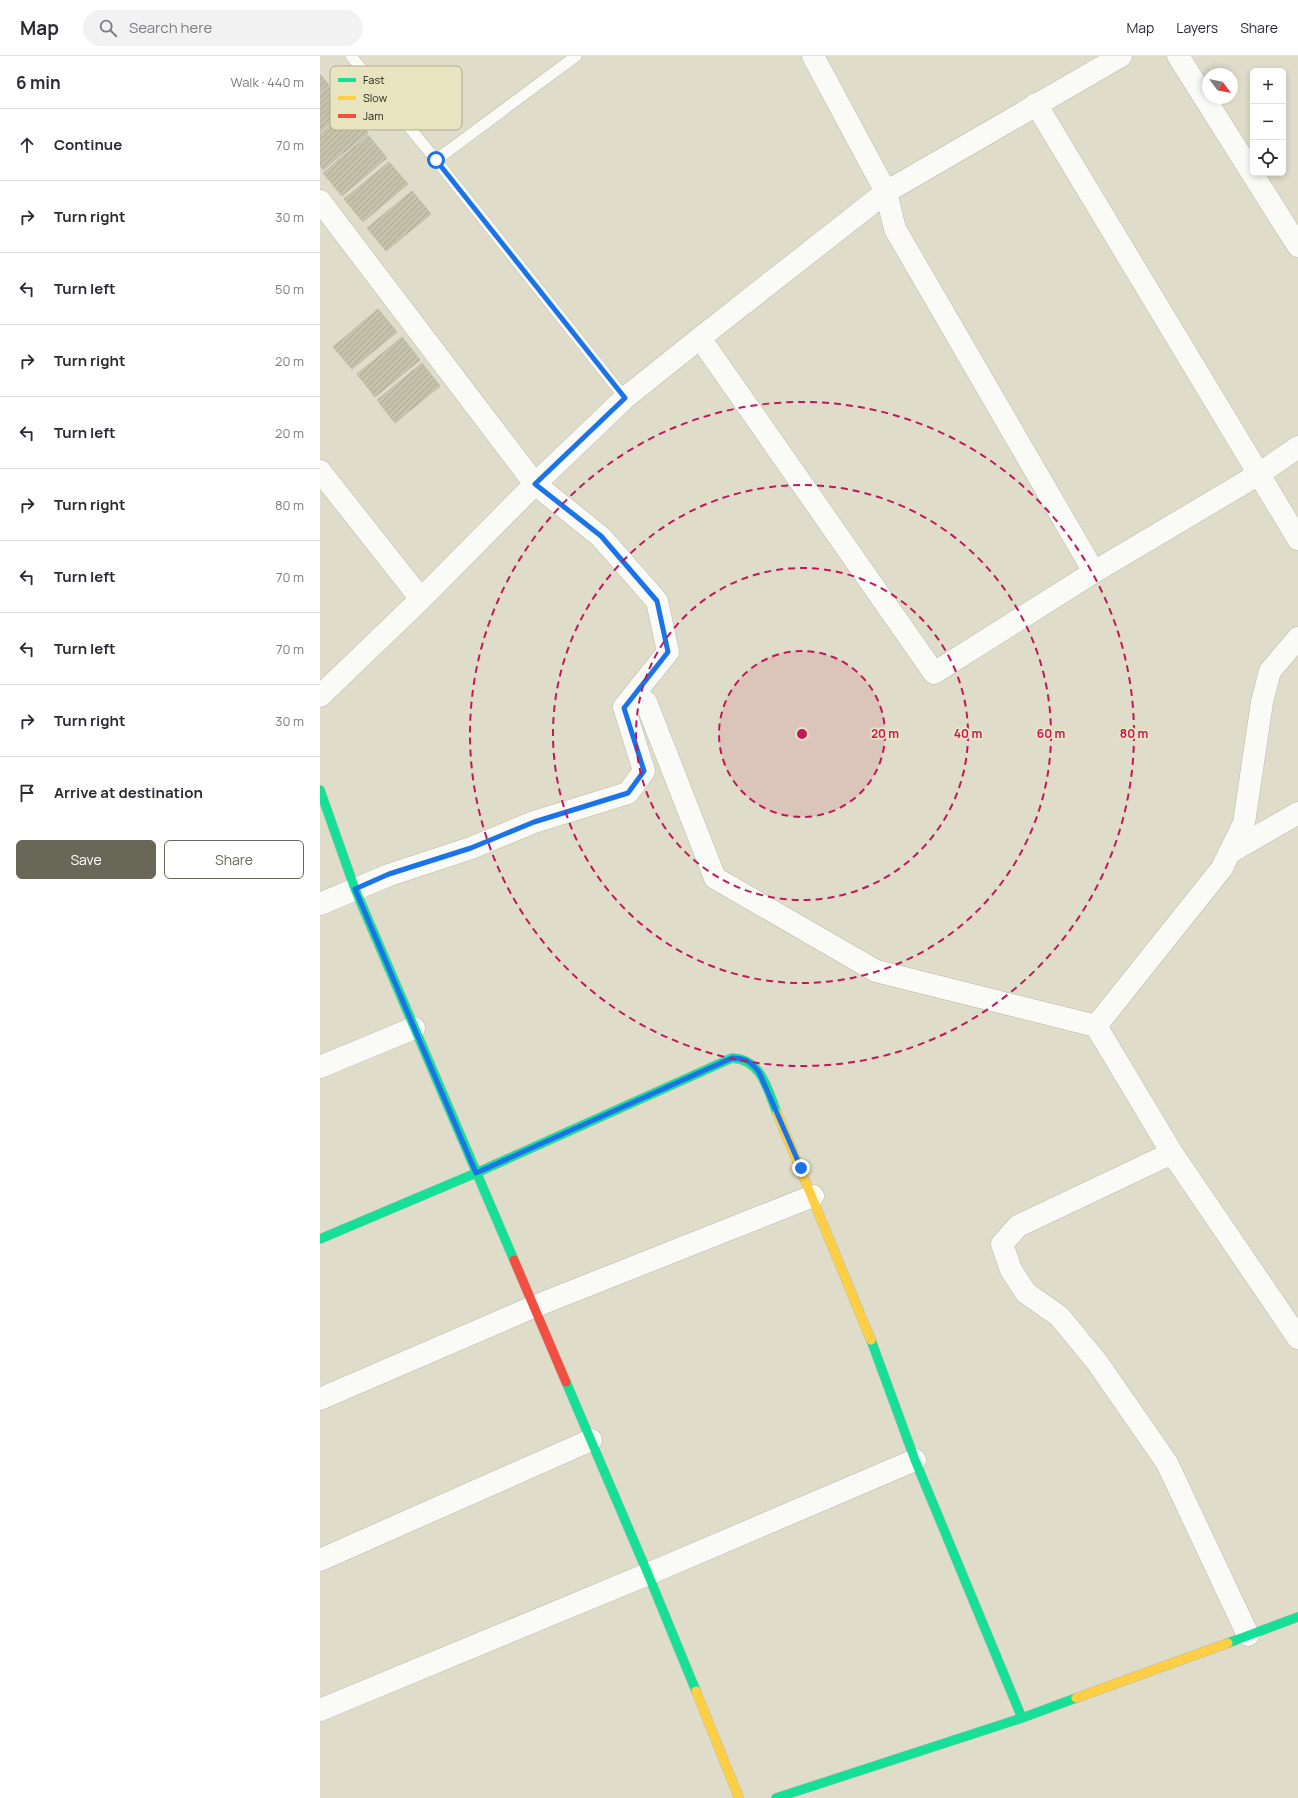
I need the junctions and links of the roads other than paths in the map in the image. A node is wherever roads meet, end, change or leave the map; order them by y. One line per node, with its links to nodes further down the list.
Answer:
1 (351, 56): 6 (lane)
2 (576, 56): 9 (lane)
3 (813, 56): 10 (street)
4 (1122, 56): 7 (street)
5 (1178, 56): 12 (street)
6 (359, 66)
7 (1036, 104): 10 (street); 17 (street)
8 (411, 130): 9 (lane)
9 (436, 160): 14 (lane)
10 (886, 192): 13 (street); 20 (street)
11 (320, 201): 18 (street)
12 (1298, 246)
13 (700, 338): 14 (street); 20 (street)
14 (625, 398): 18 (street)
15 (1298, 447): 17 (street)
16 (320, 471): 21 (street)
17 (1259, 474): 19 (street); 20 (street)
18 (535, 484): 21 (street); 24 (street)
19 (1298, 539)
20 (1094, 572)
21 (421, 599): 23 (street)
22 (1298, 638): 27 (street)
23 (320, 696)
24 (624, 708): 28 (street); 30 (street)
25 (320, 790): 28 (street)
26 (1298, 813): 27 (street)
27 (1229, 853): 30 (street)
28 (355, 889): 29 (street); 31 (street)
29 (320, 904)
30 (1096, 1026): 33 (street)
31 (414, 1028): 32 (street); 34 (street)
32 (320, 1067)
33 (1172, 1153): 38 (street); 45 (street)
34 (476, 1173): 35 (street); 36 (street); 37 (street)
35 (813, 1196): 37 (street); 41 (street)
36 (320, 1239)
37 (533, 1307): 39 (street); 40 (street)
38 (1298, 1338)
39 (320, 1399)
40 (591, 1440): 42 (street); 43 (street)
41 (915, 1460): 43 (street); 47 (street)
42 (320, 1560)
43 (648, 1574): 46 (street); 48 (street)
44 (1298, 1617): 45 (street)
45 (1248, 1635): 47 (street)
46 (320, 1710)
47 (1022, 1718): 49 (street)
48 (739, 1798)
49 (776, 1798)

